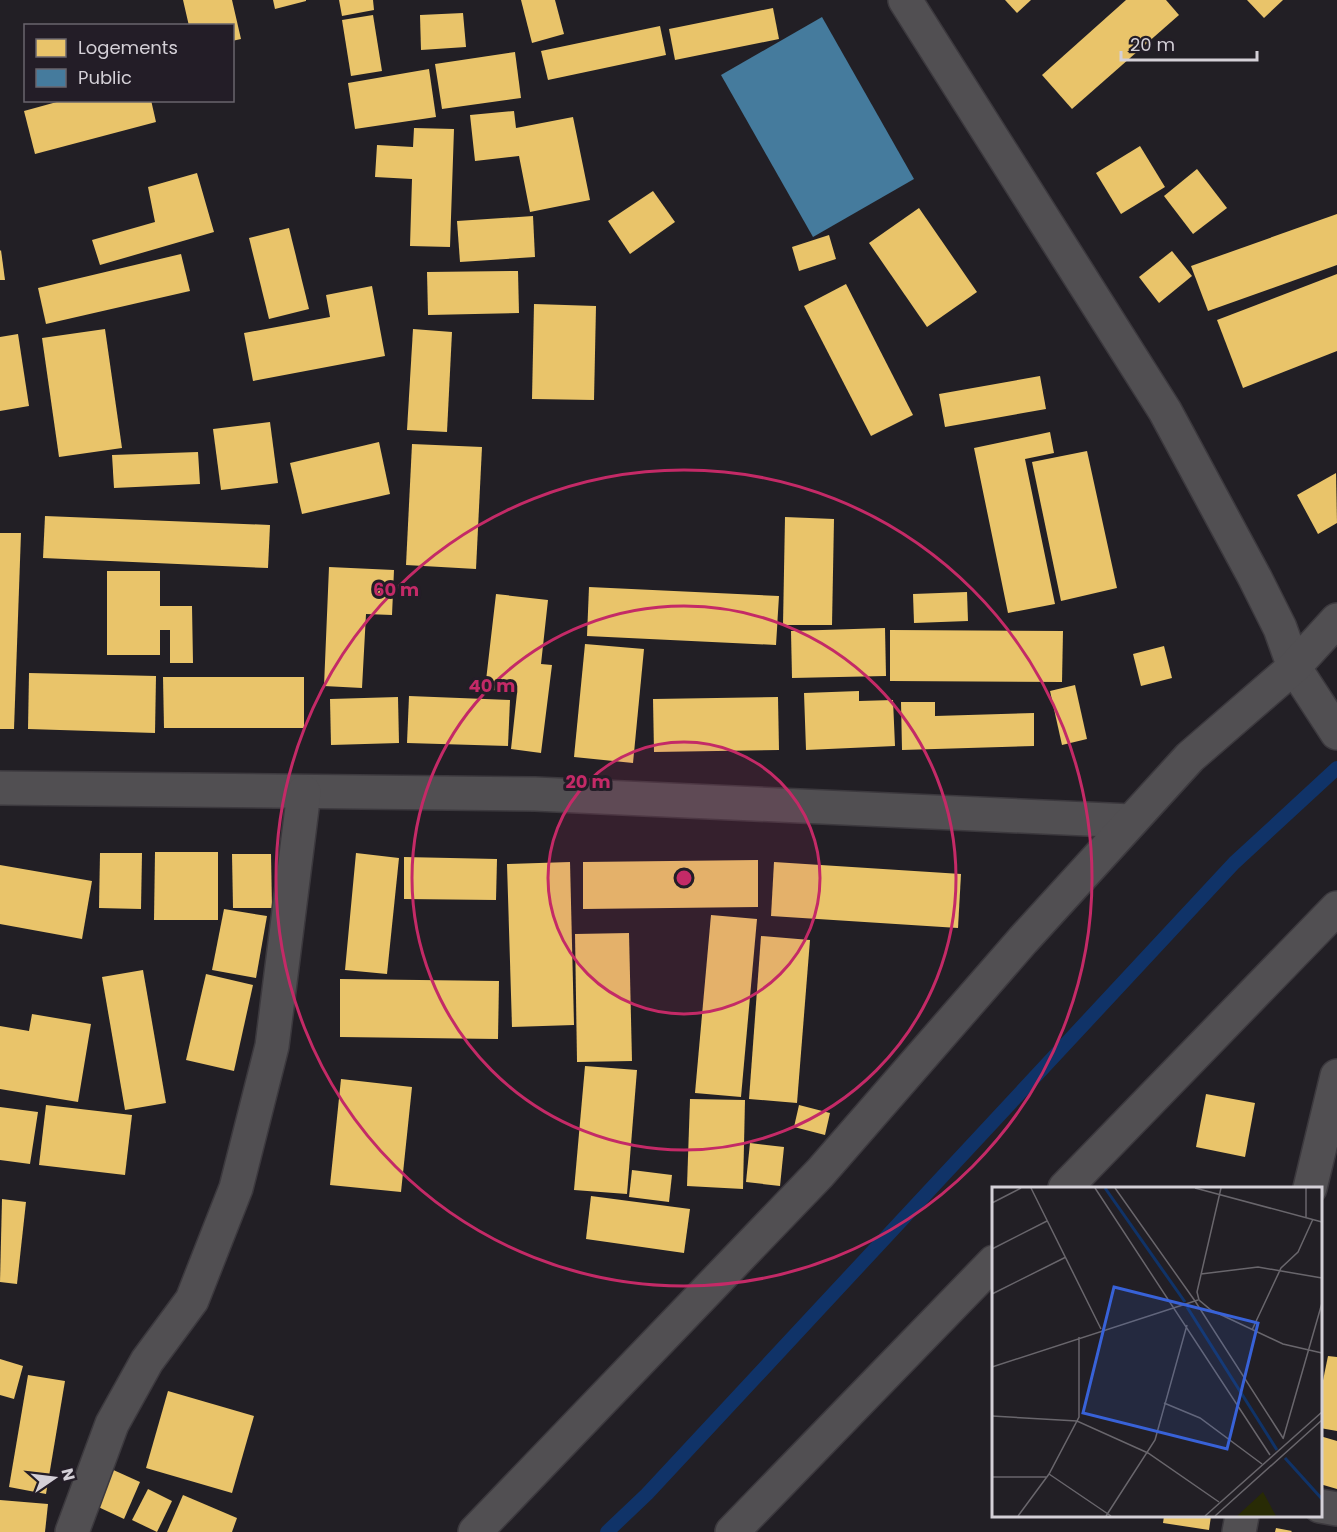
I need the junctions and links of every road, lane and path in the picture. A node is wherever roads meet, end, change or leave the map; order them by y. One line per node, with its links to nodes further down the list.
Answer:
1 (905, 0): 3 (street)
2 (1337, 620): 3 (street)
3 (1294, 667): 4 (street); 7 (street)
4 (1333, 726)
5 (0, 788): 6 (street)
6 (304, 792): 7 (street); 16 (street)
7 (1131, 821): 17 (street)
8 (1337, 908): 10 (street)
9 (1337, 1076): 11 (street)
10 (1066, 1187)
11 (1310, 1187)
12 (992, 1263): 18 (street)
13 (1322, 1506): 14 (street)
14 (1337, 1509)
15 (1242, 1517): 19 (street)
16 (72, 1532)
17 (475, 1532)
18 (732, 1532)
19 (1239, 1532)

